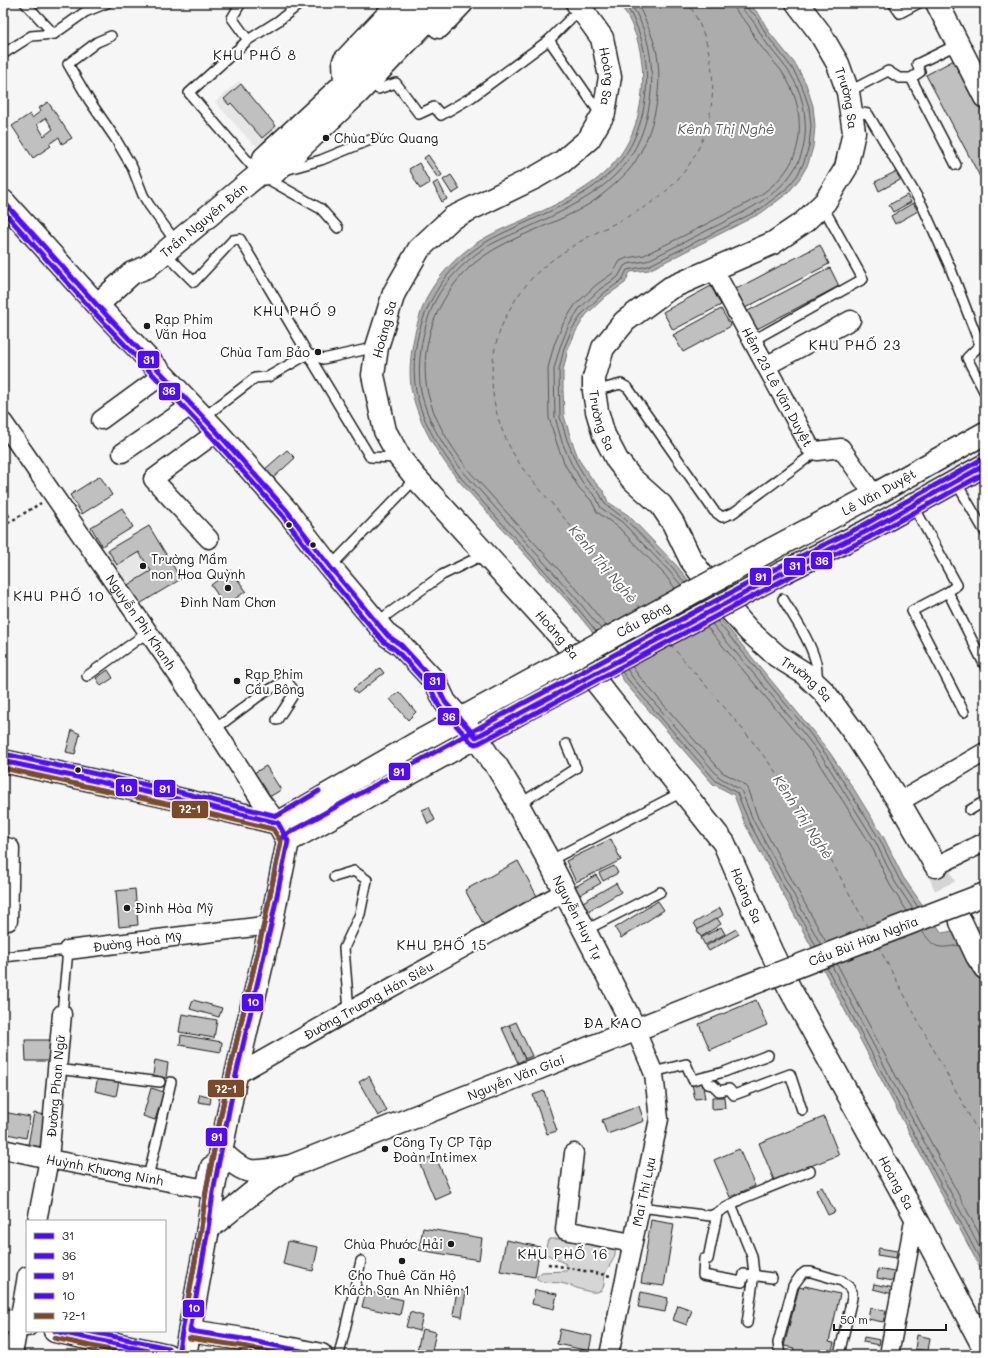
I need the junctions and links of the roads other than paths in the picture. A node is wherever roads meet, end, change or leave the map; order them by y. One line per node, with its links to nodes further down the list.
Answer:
1 (25, 3): 14 (lane)
2 (107, 3): 14 (lane)
3 (241, 3): 16 (lane)
4 (301, 3): 16 (lane)
5 (399, 3): 21 (street)
6 (420, 3): 21 (street)
7 (444, 3): 21 (street)
8 (462, 3): 21 (street)
9 (798, 3): 23 (street, Trường Sa)
10 (893, 3): 11 (lane)
11 (919, 3)
12 (937, 3): 18 (street)
13 (579, 6): 17 (lane); 24 (street, Hoàng Sa)
14 (54, 34): 19 (lane)
15 (111, 36): 31 (lane)
16 (248, 40): 27 (lane)
17 (549, 40): 21 (lane); 24 (lane)
18 (958, 44): 20 (lane); 22 (street)
19 (3, 54)
20 (911, 78): 23 (lane); 26 (lane)
21 (360, 85): 27 (street, Trần Nguyên Đán)
22 (985, 97)
23 (850, 102): 29 (street, Trường Sa); 41 (lane)
24 (602, 117): 36 (street, Hoàng Sa)
25 (375, 138): 27 (lane)
26 (956, 165)
27 (267, 173): 30 (lane); 31 (street, Trần Nguyên Đán)
28 (3, 201): 33 (street, Nguyễn Huy Tự)
29 (822, 205): 32 (street, Trường Sa); 35 (lane)
30 (338, 228)
31 (170, 247): 33 (street, Trần Nguyên Đán); 37 (lane)
32 (714, 270): 35 (street, Hẻm 23 Lê Văn Duyệt); 40 (street, Trường Sa)
33 (100, 308): 39 (street, Nguyễn Huy Tự)
34 (851, 320): 38 (street)
35 (752, 341): 38 (street, Hẻm 23 Lê Văn Duyệt)
36 (377, 347): 37 (lane); 48 (street, Hoàng Sa)
37 (308, 354): 42 (lane); 48 (lane)
38 (766, 366): 46 (street, Hẻm 23 Lê Văn Duyệt)
39 (164, 374): 42 (street, Nguyễn Huy Tự); 43 (street)
40 (594, 391): 46 (lane); 65 (street, Trường Sa)
41 (985, 393)
42 (204, 418): 47 (street); 55 (street); 58 (street, Nguyễn Huy Tự)
43 (101, 420)
44 (3, 422): 62 (street, Nguyễn Phi Khanh)
45 (985, 433): 52 (street, Lê Văn Duyệt)
46 (817, 452): 52 (street, Hẻm 23 Lê Văn Duyệt)
47 (122, 453)
48 (400, 458): 50 (street, Hoàng Sa)
49 (985, 465): 51 (street)
50 (416, 478): 57 (street, Hoàng Sa); 58 (lane)
51 (956, 482): 53 (street); 54 (lane)
52 (874, 495): 56 (street, Lê Văn Duyệt)
53 (913, 505): 59 (lane); 70 (street, Cầu Bông, bridge)
54 (985, 532)
55 (209, 539)
56 (772, 549): 67 (street, Cầu Bông, bridge)
57 (485, 554): 61 (lane); 74 (street, Hoàng Sa)
58 (330, 567): 61 (street, Nguyễn Huy Tự)
59 (948, 592): 63 (lane); 66 (lane)
60 (783, 599): 65 (lane)
61 (383, 629): 67 (street, Nguyễn Huy Tự)
62 (148, 632): 64 (lane); 69 (street, Nguyễn Phi Khanh)
63 (985, 666)
64 (87, 676)
65 (819, 686): 75 (street, Trường Sa)
66 (964, 712)
67 (461, 719): 70 (street, Nguyễn Huy Tự); 79 (street, Cầu Bông)
68 (276, 720): 69 (lane)
69 (215, 729): 79 (street, Nguyễn Phi Khanh)
70 (476, 737): 77 (street, Nguyễn Huy Tự); 79 (street, Cầu Bông)
71 (566, 744): 77 (lane)
72 (985, 752): 75 (street)
73 (3, 761): 79 (street)
74 (682, 792): 82 (lane); 117 (street, Hoàng Sa)
75 (899, 802): 83 (street, Trường Sa)
76 (985, 802): 78 (lane)
77 (518, 805): 82 (street, Nguyễn Huy Tự)
78 (970, 810)
79 (283, 832): 90 (street)
80 (985, 842): 83 (street)
81 (3, 846): 88 (street)
82 (549, 861): 85 (street, Nguyễn Huy Tự)
83 (936, 866)
84 (334, 877): 96 (lane)
85 (564, 892): 91 (street, Nguyễn Huy Tự); 96 (street, Đường Trương Hán Siêu)
86 (660, 892): 91 (lane)
87 (985, 894): 95 (street, Cầu Bùi Hữu Nghĩa, bridge)
88 (8, 921)
89 (961, 922): 94 (street)
90 (271, 925): 92 (street, Đường Hoà Mỹ); 102 (street)
91 (584, 930): 98 (street, Nguyễn Huy Tự)
92 (68, 950): 93 (lane, Đường Hoà Mỹ); 97 (lane, Đường Phan Ngữ)
93 (3, 957)
94 (985, 968)
95 (741, 988): 98 (street, Nguyễn Văn Giai)
96 (349, 1010): 102 (street, Đường Trương Hán Siêu)
97 (62, 1014): 100 (street, Đường Phan Ngữ)
98 (636, 1031): 101 (street, Mai Thị Lựu); 111 (street, Nguyễn Văn Giai)
99 (768, 1055): 103 (lane)
100 (57, 1069): 104 (lane); 110 (street, Đường Phan Ngữ)
101 (653, 1072): 103 (lane); 115 (street, Mai Thị Lựu)
102 (236, 1075): 108 (street)
103 (705, 1078): 106 (lane)
104 (160, 1082)
105 (171, 1082): 113 (lane)
106 (802, 1110)
107 (3, 1149): 110 (street, Huỳnh Khương Ninh)
108 (221, 1151): 111 (street, Nguyễn Văn Giai); 113 (street, Huỳnh Khương Ninh); 119 (street)
109 (574, 1154): 120 (street)
110 (48, 1159): 113 (street, Huỳnh Khương Ninh); 118 (street, Đường Phan Ngữ)
111 (291, 1166): 119 (street, Nguyễn Văn Giai)
112 (810, 1171): 114 (lane)
113 (148, 1178)
114 (731, 1204): 116 (lane); 122 (lane)
115 (640, 1207): 116 (lane); 120 (street, Mai Thị Lựu)
116 (717, 1214): 122 (lane)
117 (915, 1216): 130 (street, Hoàng Sa); 139 (street)
118 (37, 1220)
119 (208, 1229): 127 (street)
120 (632, 1243): 136 (street, Mai Thị Lựu)
121 (361, 1261): 135 (lane)
122 (754, 1274): 123 (lane); 126 (lane)
123 (772, 1278)
124 (26, 1280): 125 (street)
125 (16, 1323): 131 (street)
126 (747, 1323)
127 (190, 1331): 129 (street); 133 (street)
128 (60, 1332): 132 (street)
129 (239, 1347): 134 (street)
130 (985, 1350)
131 (12, 1355)
132 (167, 1355)
133 (185, 1355)
134 (321, 1355)
135 (339, 1355)
136 (609, 1355)
137 (780, 1355): 138 (lane)
138 (839, 1355)
139 (889, 1355)

